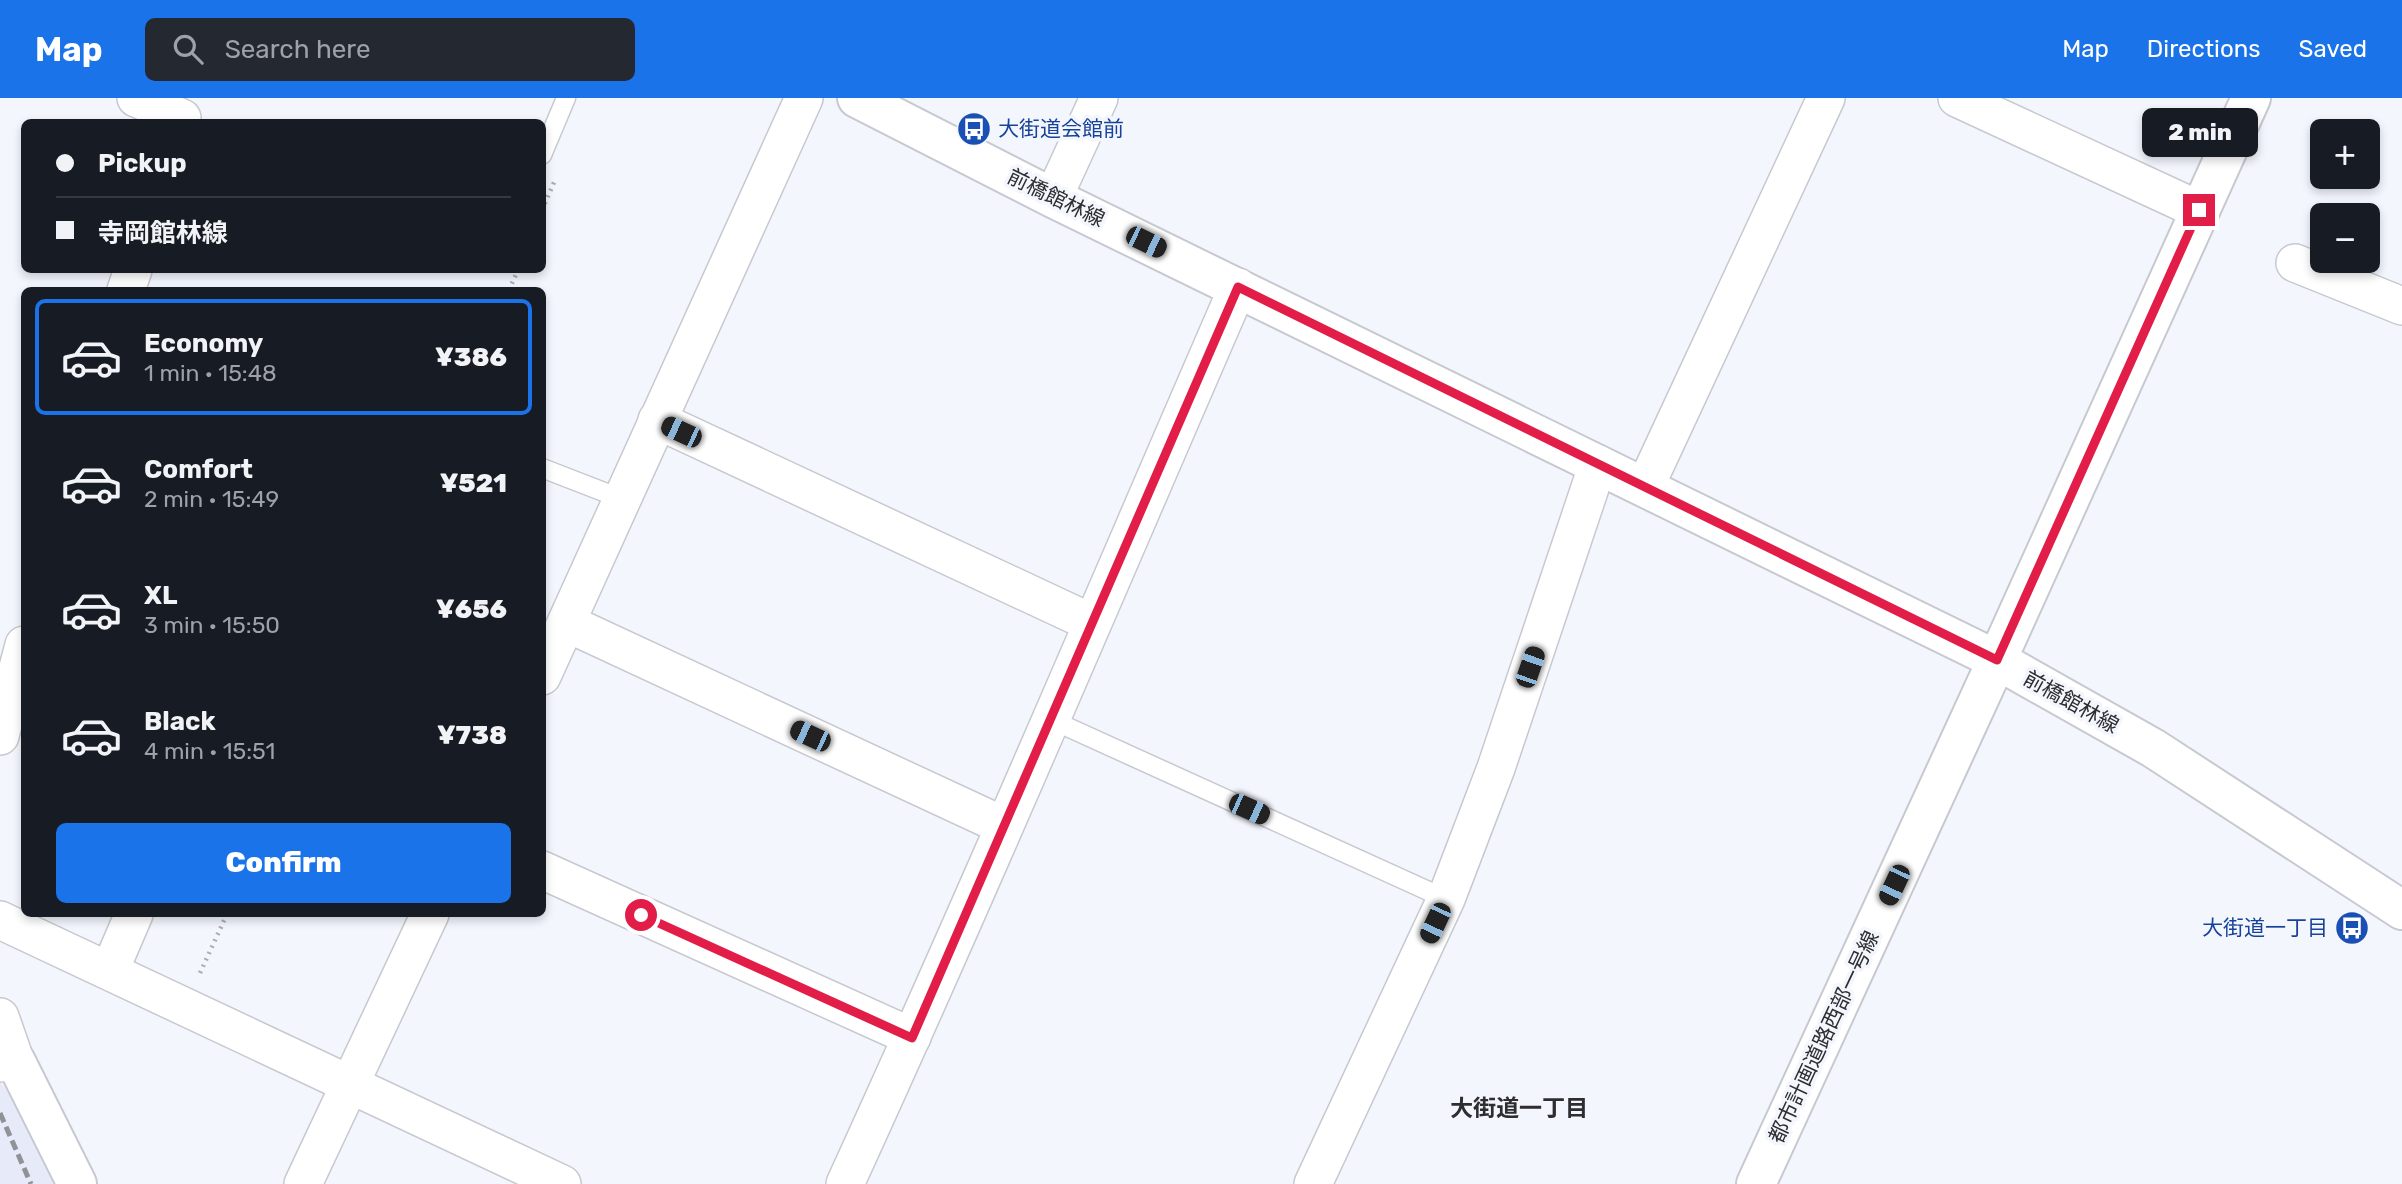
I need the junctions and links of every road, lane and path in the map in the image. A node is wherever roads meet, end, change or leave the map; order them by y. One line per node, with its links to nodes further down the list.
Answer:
1 (136, 98): 9 (street)
2 (566, 98): 10 (lane)
3 (804, 98): 16 (street)
4 (857, 98): 11 (main road, 前橋館林線)
5 (1099, 98): 11 (street)
6 (1826, 98): 19 (street)
7 (1957, 98): 12 (street)
8 (2251, 98): 12 (main road, 都市計画道路西部一号線)
9 (184, 113)
10 (546, 146)
11 (1053, 198): 14 (main road, 前橋館林線)
12 (2199, 210): 23 (main road, 都市計画道路西部一号線)
13 (2295, 263): 15 (street)
14 (1238, 287): 17 (main road, 前橋館林線); 22 (street)
15 (2402, 306)
16 (657, 420): 20 (street); 22 (street)
17 (1598, 464): 19 (main road, 前橋館林線); 30 (street)
18 (546, 470): 20 (lane)
19 (1645, 487): 23 (main road, 前橋館林線)
20 (622, 499): 21 (street)
21 (567, 623): 25 (street); 28 (street)
22 (1092, 623): 26 (street)
23 (1997, 660): 31 (main road, 前橋館林線); 47 (main road, 都市計画道路西部一号線)
24 (21, 661): 27 (street)
25 (546, 668)
26 (1052, 720): 28 (street); 30 (lane)
27 (0, 736)
28 (1004, 826): 39 (street)
29 (546, 872): 39 (street)
30 (1446, 899): 46 (street)
31 (2402, 910)
32 (133, 917): 36 (street)
33 (226, 917): 37 (path)
34 (429, 917): 41 (street)
35 (0, 920): 36 (street)
36 (110, 971): 37 (street)
37 (185, 1006): 41 (street)
38 (0, 1017): 40 (street)
39 (912, 1038): 45 (street)
40 (8, 1062): 42 (main road)
41 (349, 1085): 43 (street); 44 (street)
42 (77, 1184)
43 (303, 1184)
44 (562, 1184)
45 (845, 1184)
46 (1313, 1184)
47 (1756, 1184)

